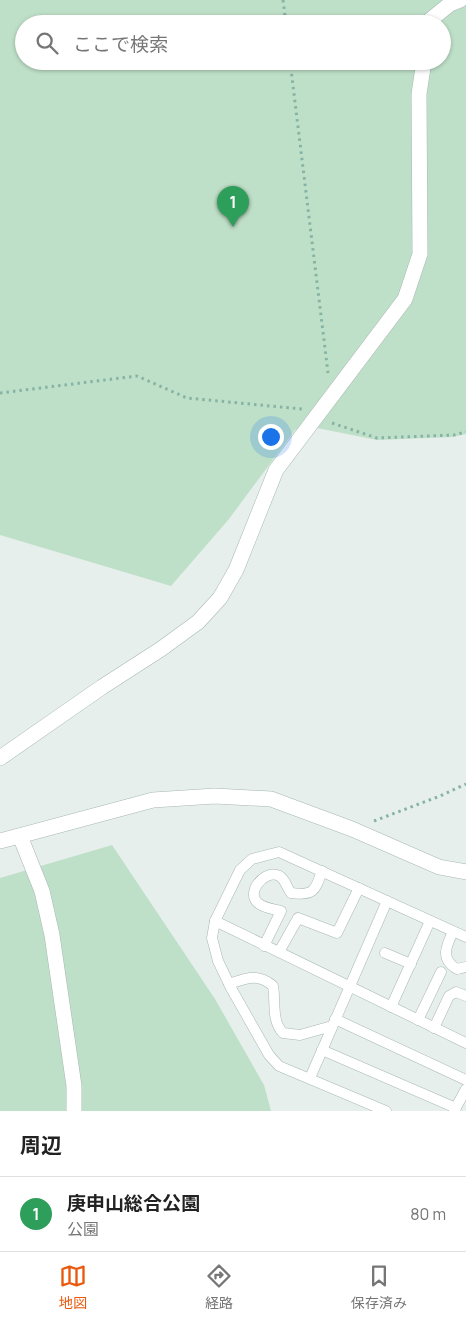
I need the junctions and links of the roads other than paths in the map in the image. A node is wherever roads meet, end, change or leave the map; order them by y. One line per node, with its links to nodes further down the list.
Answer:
1 (460, 0): 2 (street)
2 (436, 15)
3 (423, 70): 4 (street)
4 (0, 758)
5 (20, 836): 6 (street); 8 (street); 34 (street)
6 (0, 841)
7 (322, 871): 9 (lane); 11 (lane); 15 (lane)
8 (466, 872)
9 (359, 888): 10 (lane); 16 (lane)
10 (387, 901): 12 (lane); 22 (lane)
11 (215, 921): 15 (lane); 21 (lane)
12 (430, 921): 13 (lane); 18 (lane)
13 (454, 932): 14 (lane); 19 (lane)
14 (466, 937)
15 (264, 946): 16 (lane)
16 (279, 952): 22 (lane)
17 (386, 953): 18 (lane)
18 (411, 964): 24 (lane)
19 (466, 967)
20 (441, 972): 25 (lane)
21 (229, 984): 26 (lane); 30 (lane)
22 (350, 987): 24 (lane); 26 (lane)
23 (466, 996): 27 (lane)
24 (391, 1007): 25 (lane)
25 (418, 1020): 27 (lane)
26 (334, 1023): 29 (lane); 31 (lane)
27 (434, 1028): 28 (lane)
28 (466, 1043)
29 (322, 1050): 30 (lane); 33 (lane)
30 (310, 1078): 35 (lane)
31 (466, 1080)
32 (466, 1089): 33 (lane)
33 (455, 1110)
34 (74, 1111)
35 (386, 1111)

